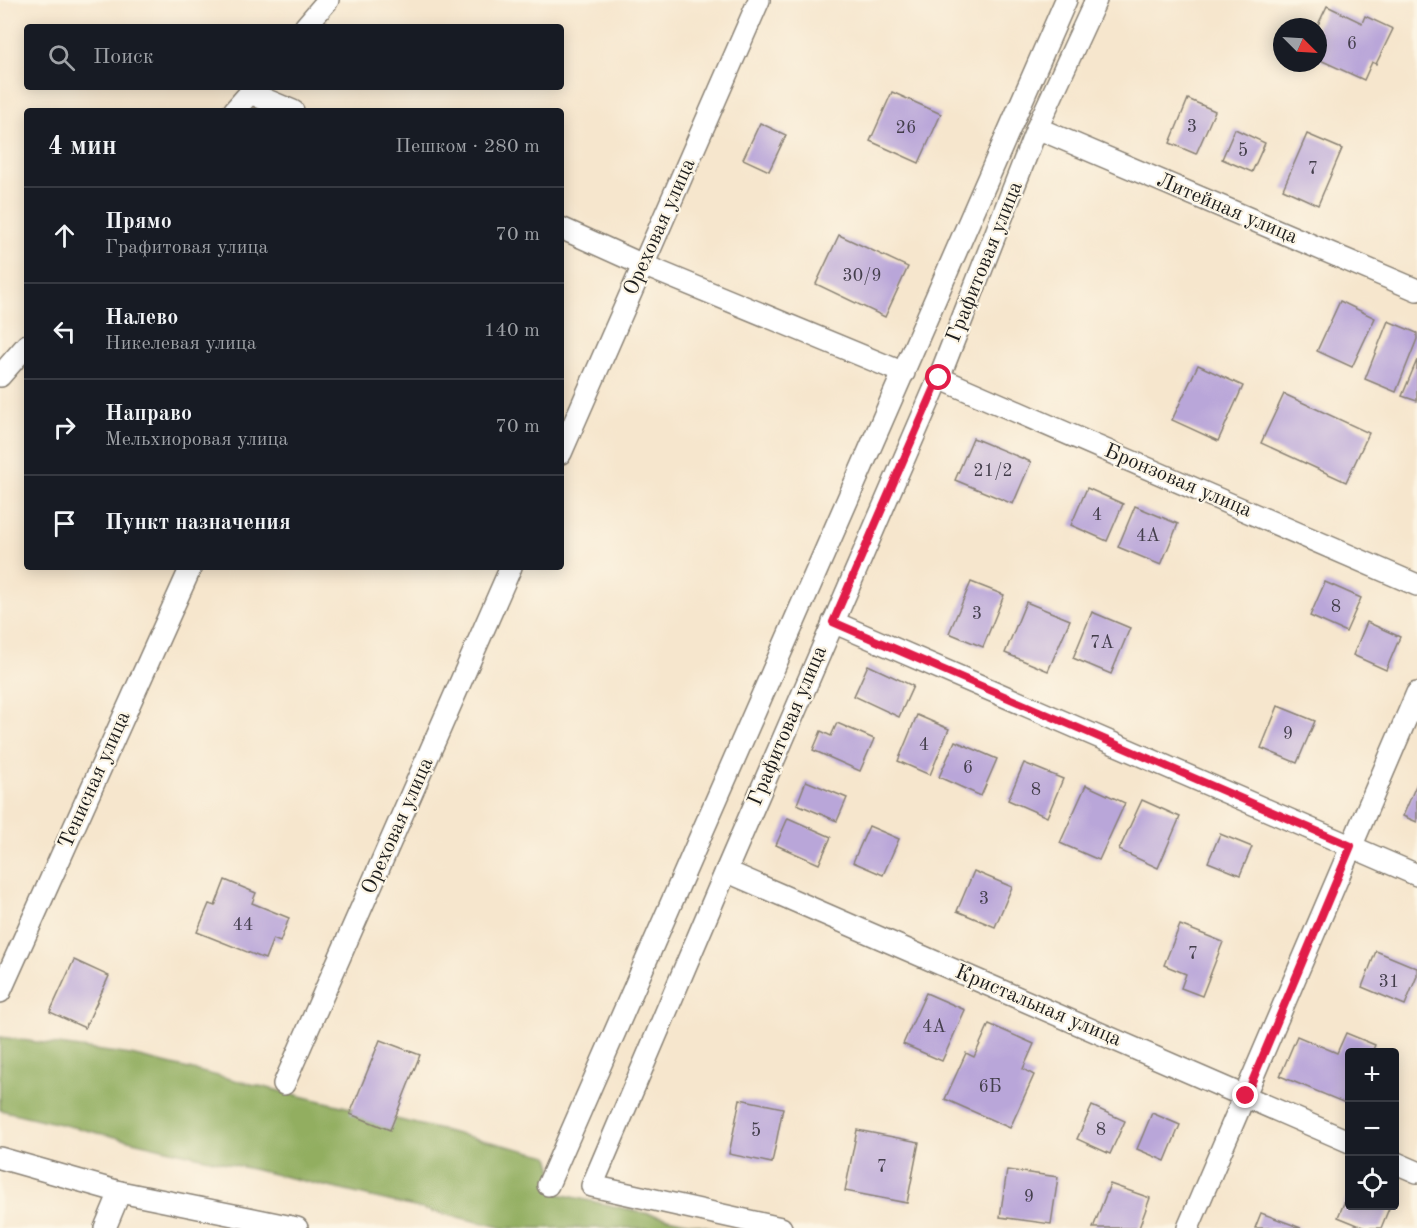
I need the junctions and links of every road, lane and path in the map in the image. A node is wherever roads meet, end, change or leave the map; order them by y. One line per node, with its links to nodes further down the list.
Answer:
1 (328, 0): 5 (street)
2 (759, 0): 11 (street, Ореховая улица)
3 (1066, 0): 14 (street)
4 (1096, 0): 9 (street, Графитовая улица)
5 (308, 24)
6 (253, 90): 7 (street); 8 (street)
7 (237, 108)
8 (287, 108)
9 (1037, 128): 12 (street, Литейная улица); 16 (street, Графитовая улица)
10 (564, 229): 11 (street)
11 (644, 265): 14 (street); 17 (street, Ореховая улица)
12 (1417, 290)
13 (24, 348): 15 (street)
14 (904, 372): 33 (street)
15 (0, 375)
16 (939, 378): 20 (street, Бронзовая улица); 21 (street, Графитовая улица)
17 (564, 446)
18 (190, 570): 26 (street, Тенисная улица)
19 (510, 570): 27 (street, Ореховая улица)
20 (1417, 585)
21 (833, 622): 23 (street); 24 (street, Графитовая улица)
22 (1417, 693): 23 (street)
23 (1351, 846): 25 (street); 28 (street)
24 (726, 871): 28 (street, Кристальная улица); 37 (street, Графитовая улица)
25 (1417, 875)
26 (0, 992)
27 (284, 1084)
28 (1246, 1096): 29 (street, Кристальная улица); 38 (street)
29 (1345, 1141)
30 (0, 1158): 34 (street)
31 (1399, 1164): 32 (street)
32 (1417, 1172)
33 (548, 1185)
34 (120, 1192): 35 (street); 36 (street)
35 (105, 1228)
36 (297, 1228)
37 (781, 1228)
38 (1188, 1228)

